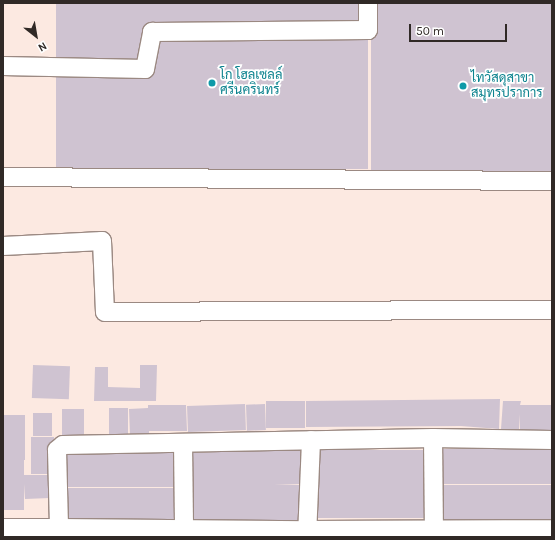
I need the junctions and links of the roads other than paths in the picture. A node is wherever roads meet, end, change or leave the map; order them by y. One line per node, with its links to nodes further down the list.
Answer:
1 (368, 3): 2 (street)
2 (3, 66)
3 (3, 177): 4 (street)
4 (552, 180)
5 (3, 246): 6 (street)
6 (552, 310)
7 (433, 438): 8 (street); 9 (street); 14 (street)
8 (311, 440): 10 (street); 18 (street)
9 (552, 440)
10 (183, 443): 12 (street); 15 (street)
11 (3, 528): 15 (street)
12 (184, 529): 16 (street); 17 (street)
13 (552, 529): 14 (street)
14 (434, 530): 18 (street)
15 (59, 532): 16 (street)
16 (140, 533)
17 (235, 533): 18 (street)
18 (307, 534)

